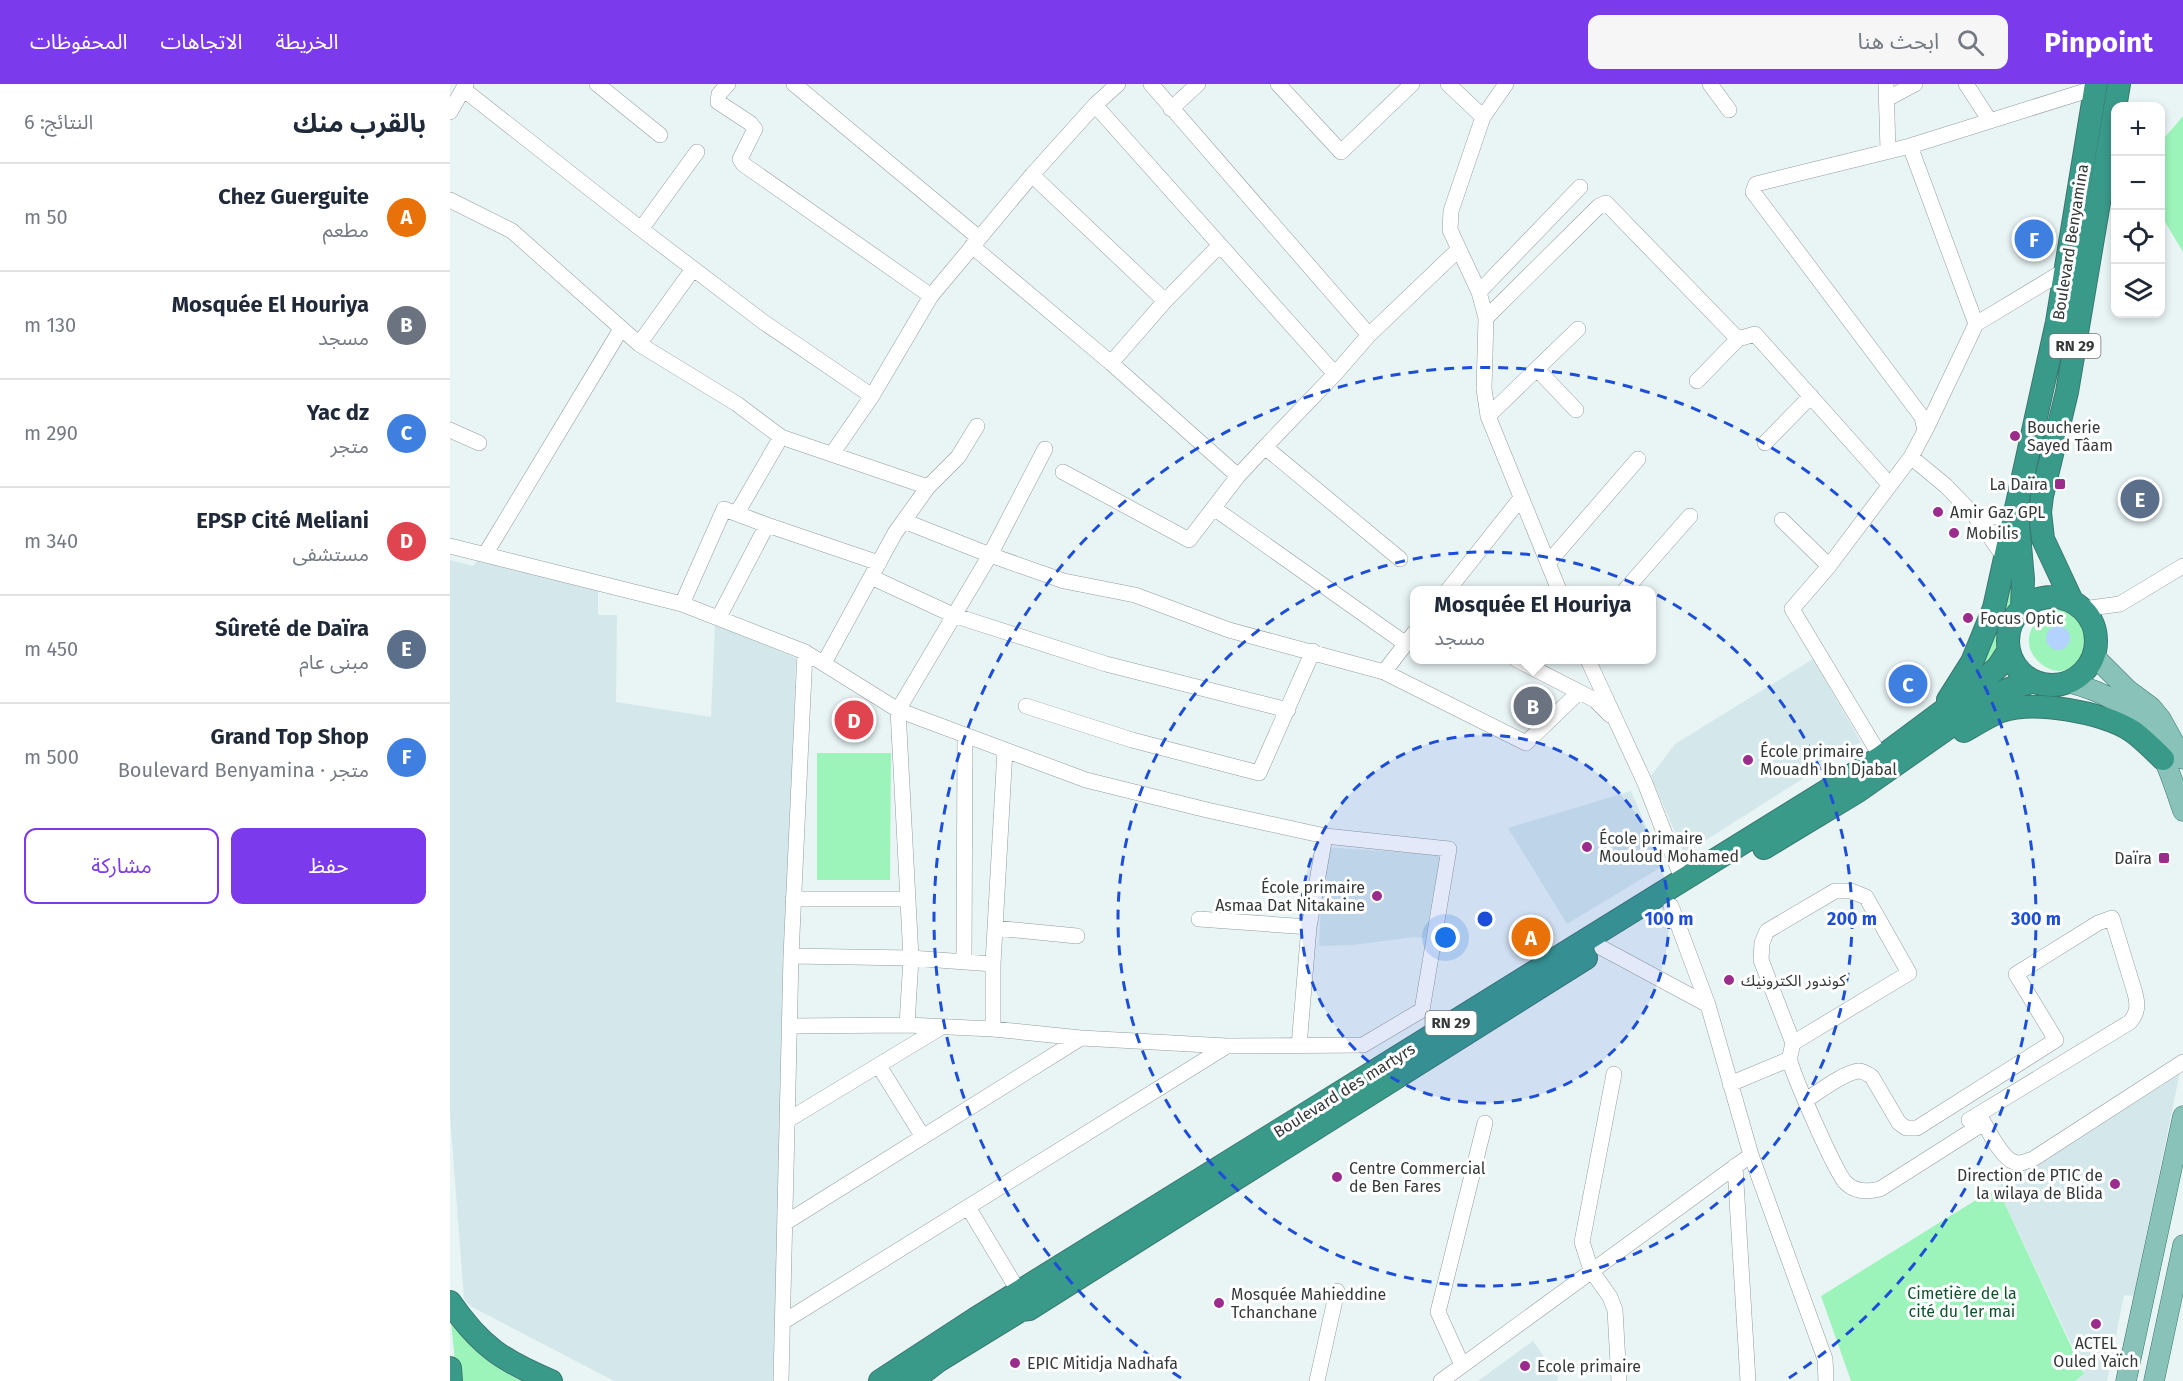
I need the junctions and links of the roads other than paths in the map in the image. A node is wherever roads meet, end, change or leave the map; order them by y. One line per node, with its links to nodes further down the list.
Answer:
1 (728, 84): 38 (street)
2 (794, 84): 32 (street)
3 (1118, 84): 18 (street)
4 (1151, 84): 19 (street)
5 (1198, 84): 19 (street)
6 (1278, 84): 7 (street)
7 (1412, 84)
8 (1448, 84): 22 (street)
9 (1506, 84): 22 (street)
10 (1710, 84): 20 (street)
11 (1915, 84): 17 (street)
12 (1966, 84): 23 (street)
13 (2119, 84): 94 (highway, Boulevard Benyamina / RN 29)
14 (599, 85): 24 (street)
15 (465, 86): 21 (street); 31 (street)
16 (2095, 86): 23 (street); 36 (highway, Boulevard Benyamina / RN 29)
17 (1886, 92): 26 (street)
18 (1095, 105): 28 (street); 33 (street)
19 (1171, 109): 44 (street)
20 (1730, 110)
21 (450, 112)
22 (1483, 117): 34 (street)
23 (1990, 121): 25 (street)
24 (660, 135)
25 (1910, 146): 26 (street); 41 (street)
26 (1888, 150): 57 (street)
27 (697, 152): 31 (street)
28 (1032, 175): 32 (street); 39 (street)
29 (1580, 187): 37 (street)
30 (450, 200): 42 (street)
31 (641, 229): 35 (street)
32 (976, 242): 38 (street); 47 (street)
33 (1220, 245): 39 (street); 49 (street)
34 (1459, 249): 37 (street); 44 (street)
35 (693, 269): 46 (street); 51 (street)
36 (2067, 269): 41 (street); 72 (highway, Boulevard Benyamina / RN 29)
37 (1479, 292): 40 (street)
38 (931, 296): 51 (street)
39 (1165, 302): 47 (street)
40 (1486, 318): 45 (street); 54 (street)
41 (1976, 324): 57 (street)
42 (621, 329): 46 (street); 80 (street)
43 (1578, 329): 48 (street)
44 (1369, 335): 49 (street)
45 (1738, 339): 50 (street); 52 (street)
46 (639, 344): 58 (street)
47 (1111, 363): 67 (street)
48 (1537, 369): 53 (street); 54 (street)
49 (1335, 374): 61 (street)
50 (1697, 381)
51 (872, 396): 63 (street)
52 (1811, 396): 60 (street); 68 (street)
53 (1576, 410)
54 (1488, 416): 70 (street)
55 (977, 426): 69 (street)
56 (450, 430): 59 (street)
57 (1925, 431): 64 (street)
58 (781, 437): 63 (street); 73 (street)
59 (479, 443)
60 (1765, 443)
61 (1265, 447): 67 (street); 83 (street)
62 (1045, 448): 81 (street)
63 (832, 454): 69 (street)
64 (1911, 457): 68 (street); 75 (street)
65 (1638, 459): 85 (street)
66 (1063, 472): 71 (street)
67 (1238, 476): 71 (street)
68 (1889, 484): 86 (street)
69 (928, 488): 77 (street)
70 (1521, 498): 85 (street); 89 (street)
71 (1215, 508): 97 (street)
72 (2015, 508): 75 (street); 82 (highway, Boulevard Benyamina); 92 (highway, RN 29)
73 (737, 513): 78 (street); 93 (street)
74 (1690, 516): 91 (street)
75 (1975, 516): 82 (street)
76 (1782, 520): 86 (street)
77 (904, 521): 81 (street); 84 (street)
78 (767, 525): 84 (street); 96 (street)
79 (450, 546): 80 (street)
80 (486, 553): 93 (street)
81 (990, 555): 95 (street); 99 (street)
82 (2004, 557): 92 (highway); 112 (highway, Boulevard Benyamina)
83 (1400, 559)
84 (879, 563): 88 (street)
85 (1548, 563): 90 (street)
86 (1829, 566): 117 (street)
87 (2183, 566): 94 (street)
88 (871, 577): 95 (street); 102 (street)
89 (1452, 586)
90 (1557, 586)
91 (1629, 586)
92 (2023, 601): 94 (highway); 98 (highway)
93 (682, 604): 96 (street)
94 (2078, 605): 101 (highway)
95 (953, 615): 110 (street); 111 (street)
96 (719, 617): 100 (street)
97 (1410, 638): 105 (street)
98 (2009, 650): 106 (highway); 112 (highway, Boulevard des martyrs / RN 29)
99 (1313, 651): 105 (street); 111 (street)
100 (805, 652): 102 (street); 122 (street)
101 (2094, 656): 107 (highway); 118 (main road)
102 (824, 663): 110 (street)
103 (1526, 664): 108 (street)
104 (1590, 664): 113 (street)
105 (1384, 672): 108 (street)
106 (2034, 681): 107 (highway); 115 (highway, Boulevard des martyrs / RN 29)
107 (2067, 682): 118 (main road)
108 (1579, 692): 113 (street)
109 (1026, 706): 111 (street)
110 (898, 710): 114 (street); 123 (street)
111 (1288, 710)
112 (1936, 715): 117 (highway, Boulevard des martyrs / RN 29)
113 (1616, 721): 121 (street)
114 (966, 735): 116 (street); 132 (street)
115 (1923, 745): 118 (highway); 124 (highway, Boulevard des martyrs / RN 29)
116 (1005, 750): 120 (street); 127 (street)
117 (1881, 756): 121 (highway, Boulevard des martyrs / RN 29)
118 (2176, 758): 119 (main road)
119 (2183, 811)
120 (1325, 836): 126 (street); 135 (street)
121 (1683, 881): 140 (highway, Boulevard des martyrs / RN 29)
122 (793, 899): 123 (street); 130 (street)
123 (908, 899): 131 (street)
124 (1671, 906): 129 (highway, Boulevard des martyrs / RN 29); 134 (street)
125 (1200, 919): 126 (street)
126 (1309, 927): 144 (street)
127 (995, 928): 128 (street); 133 (street)
128 (1077, 936)
129 (1602, 948): 134 (street); 140 (highway, Boulevard des martyrs / RN 29)
130 (790, 957): 131 (street); 137 (street)
131 (911, 958): 132 (street); 136 (street)
132 (964, 962): 133 (street)
133 (993, 964): 139 (street)
134 (1708, 1005): 149 (street)
135 (1422, 1010): 140 (street); 144 (street)
136 (907, 1025): 137 (street); 138 (street)
137 (789, 1026): 153 (street)
138 (940, 1028): 139 (street); 147 (street)
139 (993, 1029): 141 (street)
140 (1450, 1033): 164 (highway, Boulevard des martyrs / RN 29); 175 (highway, Boulevard des martyrs / RN 29)
141 (1081, 1038): 143 (street); 156 (street)
142 (1793, 1043): 142 (street); 145 (street)
143 (1227, 1046): 144 (street); 159 (street)
144 (1299, 1046)
145 (1790, 1059): 149 (street); 150 (street)
146 (2183, 1062): 154 (street)
147 (879, 1066): 153 (street); 156 (street)
148 (1614, 1074): 162 (street)
149 (1730, 1084): 157 (street)
150 (1806, 1100): 151 (street); 154 (street)
151 (1958, 1102): 154 (street); 154 (street)
152 (2183, 1116): 182 (main road)
153 (788, 1120): 160 (street)
154 (1977, 1122)
155 (1485, 1123): 169 (street)
156 (923, 1137): 160 (street)
157 (1751, 1155): 158 (street); 168 (street)
158 (1735, 1166): 162 (street); 179 (street)
159 (968, 1207): 164 (street); 167 (street)
160 (785, 1223): 167 (street)
161 (2183, 1245): 166 (main road)
162 (1591, 1270): 169 (street); 178 (street)
163 (1337, 1291): 176 (street)
164 (1019, 1292): 174 (highway, Boulevard des martyrs / RN 29)
165 (450, 1302): 172 (highway)
166 (2175, 1313): 183 (main road)
167 (783, 1322): 173 (street)
168 (1825, 1359): 180 (street); 181 (street)
169 (1462, 1365): 177 (street)
170 (450, 1368): 171 (highway)
171 (451, 1381)
172 (551, 1381)
173 (781, 1381)
174 (880, 1381)
175 (912, 1381)
176 (1317, 1381)
177 (1441, 1381)
178 (1618, 1381)
179 (1748, 1381)
180 (1826, 1381)
181 (1833, 1381)
182 (2126, 1381)
183 (2154, 1381)

